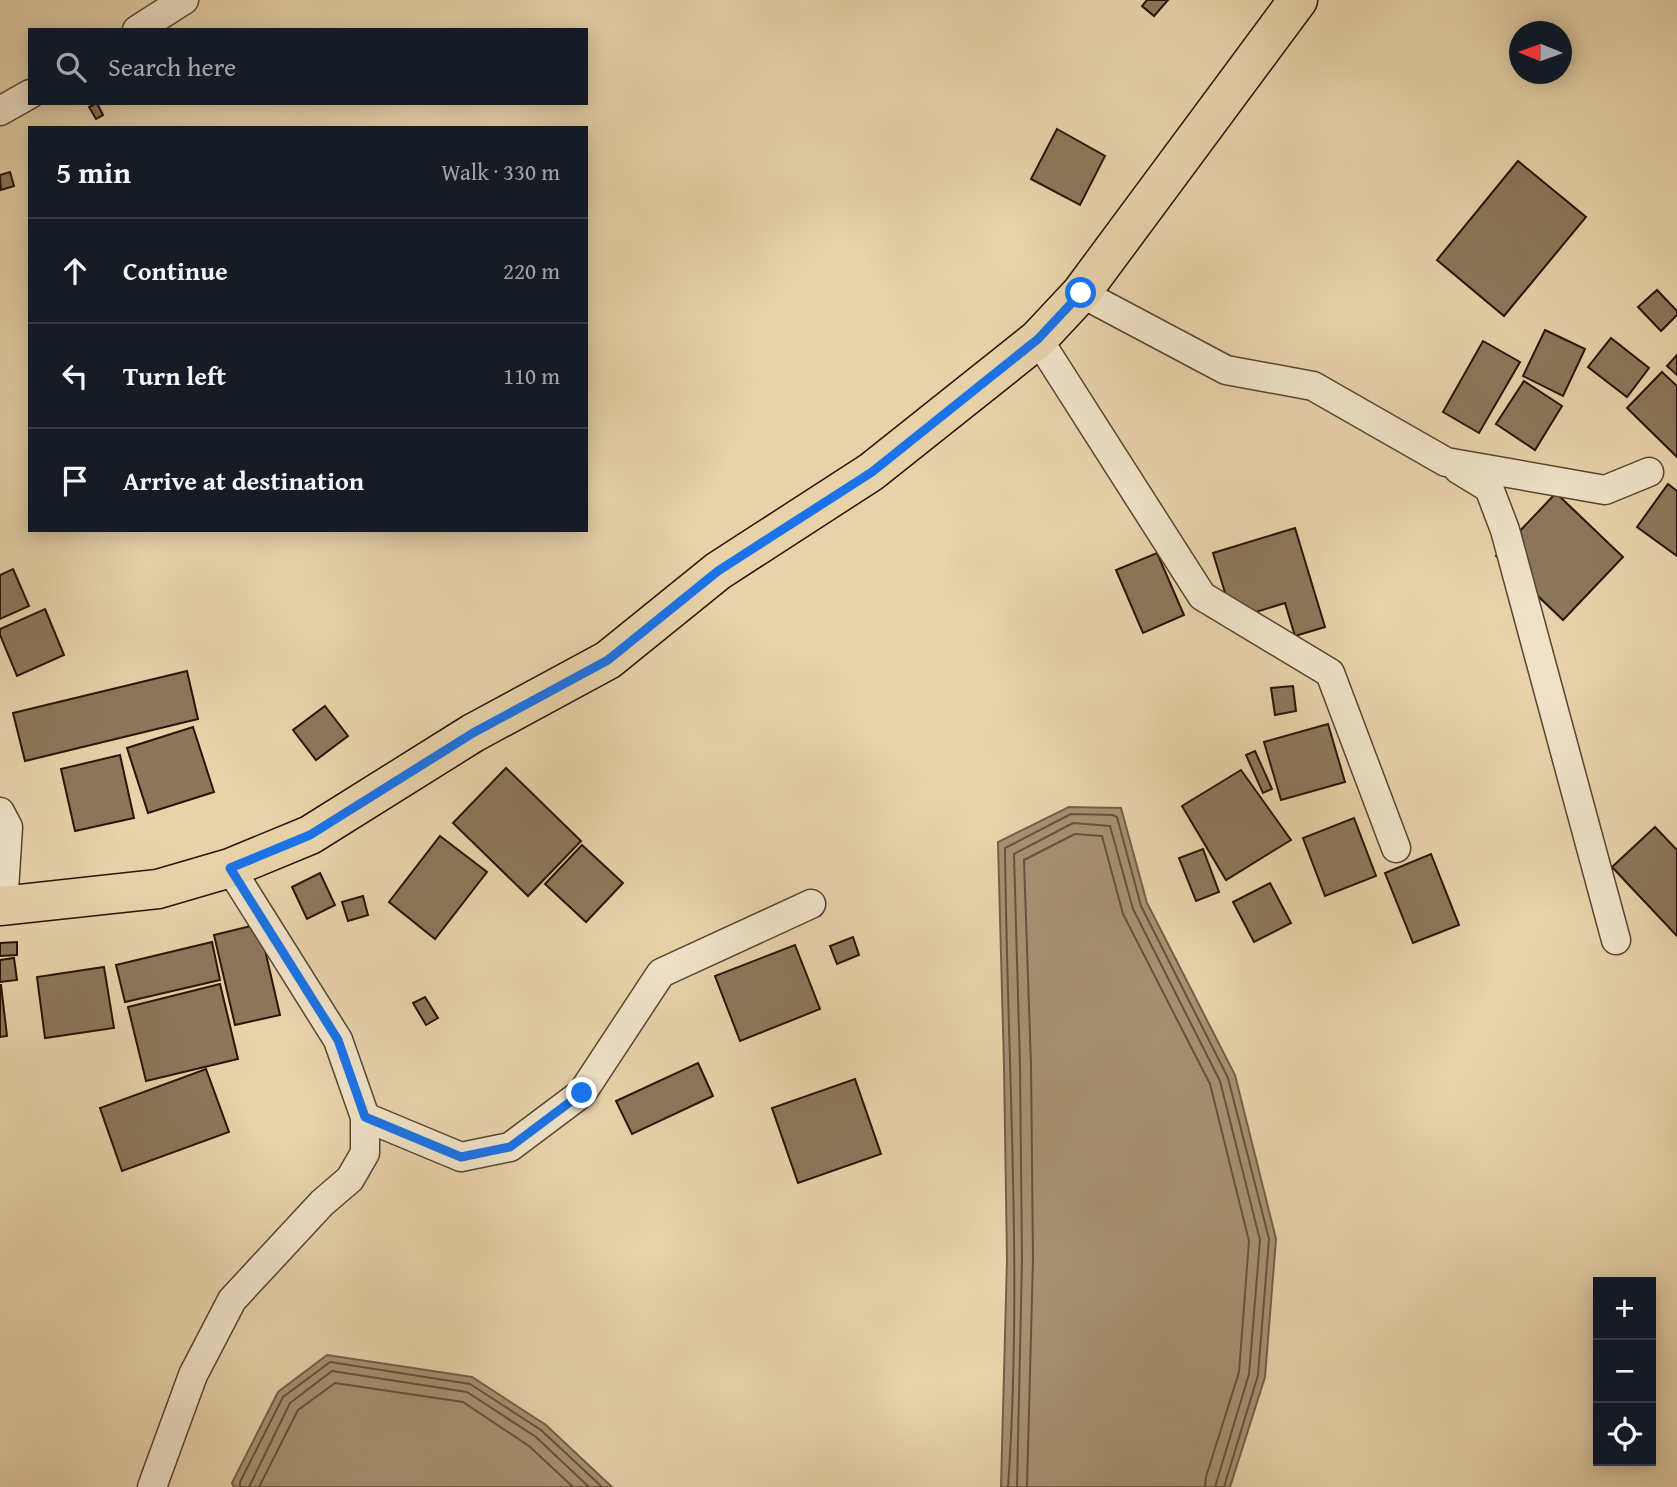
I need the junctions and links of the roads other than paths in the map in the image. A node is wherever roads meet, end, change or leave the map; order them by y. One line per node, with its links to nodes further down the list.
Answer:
1 (184, 0): 3 (street)
2 (1298, 0): 6 (main road)
3 (140, 28)
4 (28, 95): 5 (street)
5 (0, 111)
6 (1081, 293): 7 (main road); 8 (street)
7 (1038, 339): 11 (street); 12 (main road)
8 (1446, 463): 9 (street); 15 (street)
9 (1649, 472)
10 (0, 812): 14 (street)
11 (1396, 848)
12 (230, 868): 14 (main road); 16 (street)
13 (811, 904): 16 (street)
14 (1, 906)
15 (1616, 940)
16 (365, 1117): 17 (street)
17 (152, 1487)

